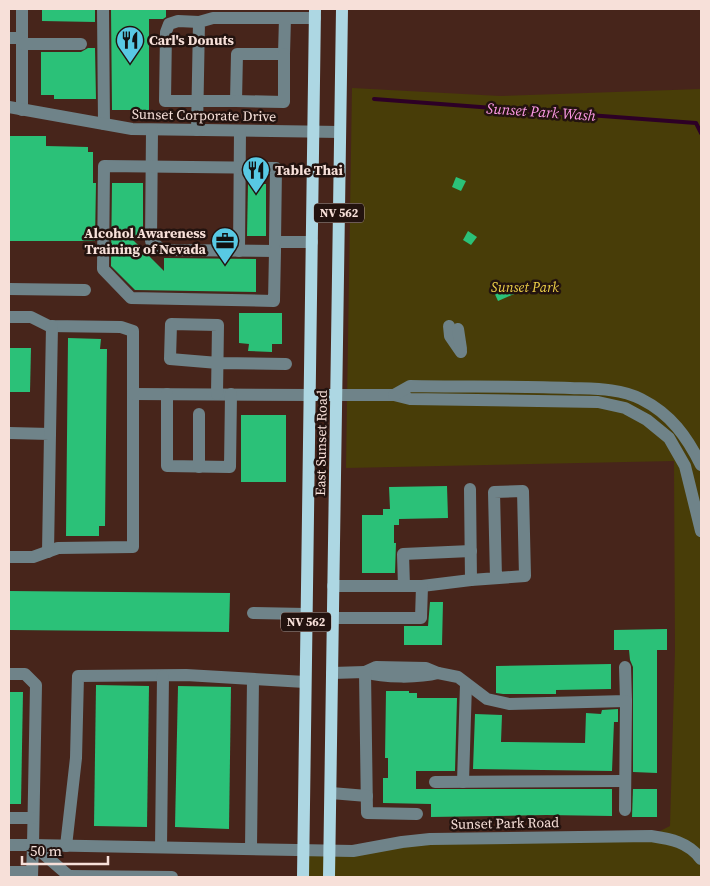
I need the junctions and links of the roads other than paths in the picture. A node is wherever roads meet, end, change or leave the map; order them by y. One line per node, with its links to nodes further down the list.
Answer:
1 (22, 9): 8 (street)
2 (103, 9): 15 (street)
3 (342, 9): 20 (main road, East Sunset Road / NV 562)
4 (245, 13): 6 (street); 7 (street)
5 (315, 14): 6 (street); 19 (main road, East Sunset Road / NV 562)
6 (281, 15): 10 (street)
7 (199, 22): 11 (street); 11 (street)
8 (17, 40): 9 (street); 14 (street)
9 (81, 44)
10 (284, 54): 12 (street); 12 (street)
11 (197, 101): 12 (street); 17 (street)
12 (236, 101)
13 (9, 107): 14 (street, Sunset Corporate Drive)
14 (22, 110): 15 (street, Sunset Corporate Drive)
15 (104, 124): 16 (street, Sunset Corporate Drive)
16 (152, 130): 17 (street, Sunset Corporate Drive); 21 (street)
17 (197, 130): 18 (street, Sunset Corporate Drive)
18 (240, 131): 19 (street, Sunset Corporate Drive); 22 (street)
19 (313, 131): 20 (street, Sunset Corporate Drive); 23 (main road, East Sunset Road / NV 562)
20 (340, 132): 37 (main road, East Sunset Road / NV 562)
21 (151, 167): 22 (street); 24 (street); 25 (street)
22 (239, 168): 24 (street); 25 (street)
23 (312, 242): 24 (street); 36 (main road, East Sunset Road / NV 562)
24 (275, 246): 25 (street)
25 (239, 251)
26 (9, 289): 27 (street)
27 (85, 290)
28 (9, 317): 29 (street)
29 (52, 326): 32 (street); 41 (street)
30 (218, 363): 30 (street); 31 (street); 34 (street)
31 (286, 364)
32 (133, 394): 33 (street); 47 (street)
33 (167, 394): 34 (street); 43 (street)
34 (217, 394): 35 (street)
35 (231, 394): 36 (street); 43 (street)
36 (310, 394): 37 (main road); 55 (main road, East Sunset Road / NV 562)
37 (336, 395): 38 (street); 51 (main road, East Sunset Road / NV 562)
38 (394, 395): 42 (street); 45 (street)
39 (199, 414): 43 (street)
40 (9, 433): 41 (street)
41 (50, 434): 47 (street)
42 (701, 466)
43 (199, 467)
44 (470, 489): 46 (street)
45 (701, 531)
46 (471, 551): 50 (street); 52 (street)
47 (48, 552): 48 (street)
48 (9, 557)
49 (496, 578): 49 (street); 50 (street)
50 (471, 580): 53 (street)
51 (334, 586): 52 (street); 56 (main road, East Sunset Road / NV 562)
52 (404, 586): 53 (street)
53 (422, 586): 56 (street)
54 (253, 612): 55 (street)
55 (306, 614): 63 (main road, East Sunset Road / NV 562)
56 (333, 618): 59 (main road, East Sunset Road / NV 562)
57 (625, 667): 65 (street)
58 (365, 672): 59 (street); 64 (street); 70 (street)
59 (332, 673): 69 (main road, East Sunset Road / NV 562)
60 (9, 674): 74 (street)
61 (163, 676): 62 (street); 77 (street); 78 (street)
62 (253, 679): 63 (street); 79 (street)
63 (306, 682): 80 (main road, East Sunset Road / NV 562)
64 (466, 684): 65 (street); 68 (street)
65 (626, 701): 66 (street)
66 (624, 781): 68 (street); 71 (street)
67 (435, 782): 68 (street)
68 (463, 782)
69 (331, 794): 70 (street); 81 (main road, East Sunset Road / NV 562)
70 (366, 796): 72 (street)
71 (625, 810)
72 (417, 814)
73 (9, 818): 74 (street)
74 (33, 818): 76 (street)
75 (9, 845): 76 (street, Sunset Park Road)
76 (32, 845): 77 (street, Sunset Park Road); 84 (street); 85 (street)
77 (66, 846): 78 (street, Sunset Park Road)
78 (161, 847): 79 (street, Sunset Park Road)
79 (251, 848): 80 (street, Sunset Park Road)
80 (303, 849): 81 (street, Sunset Park Road); 87 (main road, East Sunset Road / NV 562)
81 (330, 850): 82 (street, Sunset Park Road); 88 (main road, East Sunset Road / NV 562)
82 (701, 858)
83 (9, 872): 84 (street)
84 (32, 875)
85 (68, 876): 86 (street)
86 (172, 877)
87 (303, 877)
88 (329, 877)

